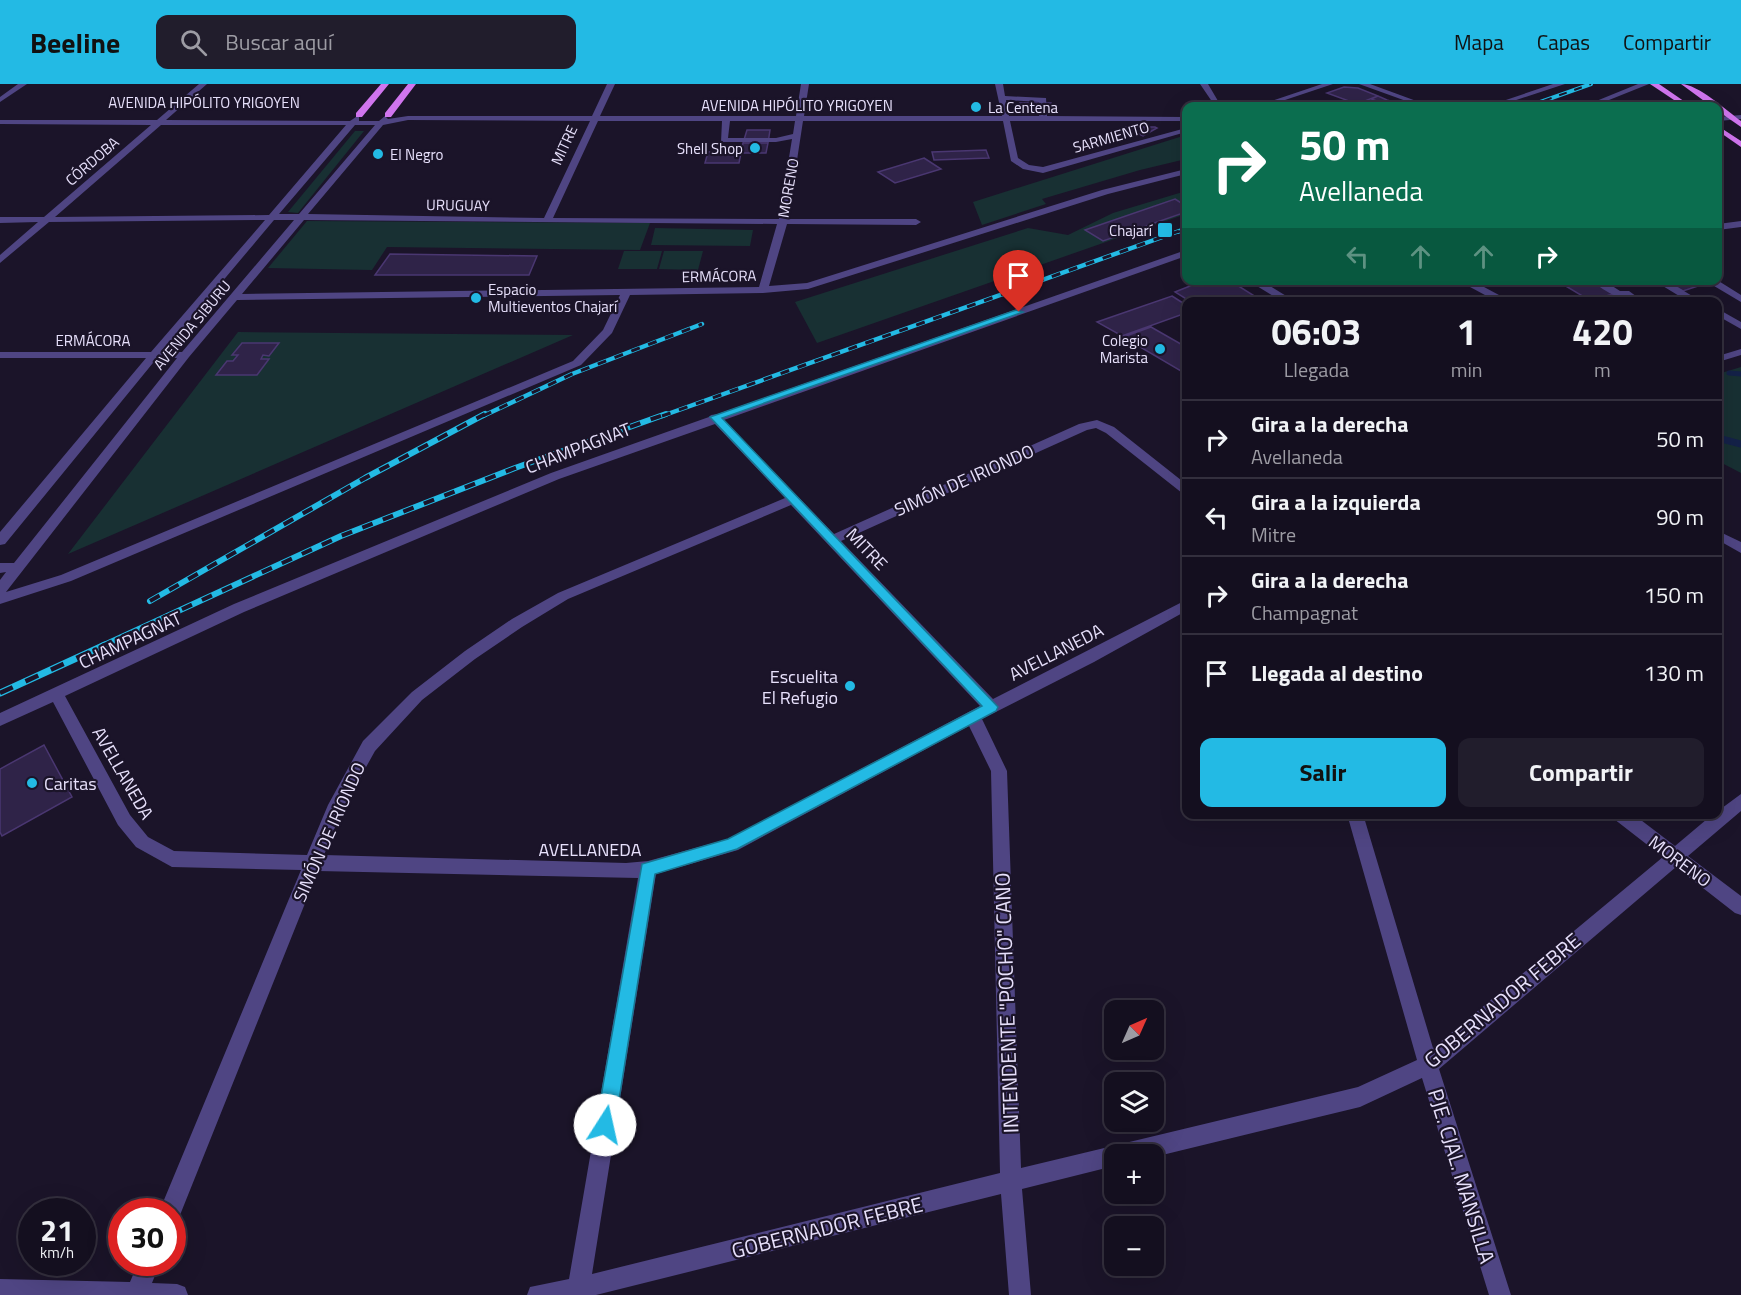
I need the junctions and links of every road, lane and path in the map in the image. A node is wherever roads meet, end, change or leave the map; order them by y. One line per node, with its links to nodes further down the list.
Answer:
1 (23, 84): 16 (street)
2 (203, 84): 27 (street, CÓRDOBA)
3 (385, 84): 28 (main road, AVENIDA SIBURU)
4 (412, 84): 29 (main road, AVENIDA SIBURU)
5 (611, 84): 33 (street, MITRE)
6 (805, 84): 35 (street, MORENO)
7 (999, 84): 15 (street)
8 (1204, 84): 17 (street)
9 (1329, 84): 18 (street)
10 (1363, 84): 19 (street)
11 (1561, 84): 20 (street)
12 (1645, 84): 21 (street)
13 (1654, 84): 22 (main road)
14 (1685, 84): 23 (main road)
15 (1002, 98): 24 (street); 37 (street)
16 (0, 100)
17 (1215, 102)
18 (1274, 102)
19 (1415, 102)
20 (1505, 102)
21 (1598, 102)
22 (1681, 102)
23 (1709, 102)
24 (1025, 109): 37 (street, AVENIDA HIPÓLITO YRIGOYEN); 38 (street, AVENIDA HIPÓLITO YRIGOYEN); 38 (street)
25 (1722, 112): 30 (main road)
26 (0, 115): 27 (street, AVENIDA HIPÓLITO YRIGOYEN)
27 (167, 115): 28 (street, AVENIDA HIPÓLITO YRIGOYEN); 41 (street, CÓRDOBA)
28 (359, 115): 29 (street, AVENIDA HIPÓLITO YRIGOYEN); 42 (street, AVENIDA SIBURU)
29 (388, 115): 32 (street, AVENIDA HIPÓLITO YRIGOYEN); 43 (street, AVENIDA SIBURU)
30 (1729, 117): 31 (street); 36 (street); 44 (main road)
31 (1741, 117)
32 (408, 118): 33 (street, AVENIDA HIPÓLITO YRIGOYEN); 43 (street, AVENIDA HIPÓLITO YRIGOYEN)
33 (594, 118): 34 (street, AVENIDA HIPÓLITO YRIGOYEN); 56 (street, MITRE)
34 (726, 118): 35 (street, AVENIDA HIPÓLITO YRIGOYEN); 48 (street)
35 (800, 118): 37 (street, AVENIDA HIPÓLITO YRIGOYEN); 47 (street, MORENO)
36 (1722, 118)
37 (1006, 119): 45 (street, SARMIENTO)
38 (1043, 119): 39 (street, AVENIDA HIPÓLITO YRIGOYEN)
39 (1182, 119)
40 (0, 122): 41 (street, AVENIDA HIPÓLITO YRIGOYEN)
41 (159, 122): 42 (street, AVENIDA HIPÓLITO YRIGOYEN); 55 (street, CÓRDOBA)
42 (352, 123): 43 (street, AVENIDA HIPÓLITO YRIGOYEN); 52 (street, AVENIDA SIBURU)
43 (381, 123): 53 (street, AVENIDA SIBURU)
44 (1741, 125)
45 (1182, 131)
46 (1722, 131): 49 (main road)
47 (797, 135): 48 (street); 57 (street, MORENO)
48 (724, 138): 50 (street)
49 (1741, 146)
50 (721, 152)
51 (1182, 173): 68 (street, ERMÁCORA)
52 (272, 218): 53 (street, URUGUAY); 55 (street, URUGUAY); 83 (street, AVENIDA SIBURU)
53 (300, 218): 56 (street, URUGUAY); 70 (street, AVENIDA SIBURU)
54 (0, 220): 55 (street, URUGUAY)
55 (46, 220): 62 (street, CÓRDOBA)
56 (547, 221): 57 (street, URUGUAY)
57 (783, 221): 58 (street, URUGUAY); 68 (street, MORENO)
58 (916, 222)
59 (1741, 224): 60 (street)
60 (1722, 226)
61 (1182, 254): 86 (street, CHAMPAGNAT)
62 (0, 260)
63 (1261, 285): 71 (street)
64 (1472, 285): 72 (street)
65 (1604, 285): 73 (street)
66 (1667, 285): 74 (street)
67 (1718, 285): 75 (street)
68 (763, 290): 69 (street, ERMÁCORA)
69 (626, 292): 70 (street, ERMÁCORA); 96 (street)
70 (236, 297): 84 (street, AVENIDA SIBURU)
71 (1282, 297)
72 (1497, 297)
73 (1631, 297)
74 (1688, 297)
75 (1741, 298)
76 (1741, 307): 77 (street)
77 (1722, 312)
78 (1722, 315): 79 (street)
79 (1741, 326)
80 (1725, 344): 81 (street)
81 (1741, 352): 85 (street)
82 (0, 355): 83 (street, ERMÁCORA)
83 (154, 355): 84 (street, ERMÁCORA); 91 (street, AVENIDA SIBURU)
84 (186, 355): 93 (street, AVENIDA SIBURU)
85 (1722, 358)
86 (715, 417): 88 (street, MITRE); 98 (street, CHAMPAGNAT)
87 (1182, 487): 90 (street, SIMÓN DE IRIONDO)
88 (794, 499): 90 (street, MITRE); 108 (street, SIMÓN DE IRIONDO)
89 (1722, 537): 92 (street)
90 (832, 540): 99 (street, MITRE)
91 (0, 541)
92 (1741, 548)
93 (18, 567): 94 (street); 95 (street, AVENIDA SIBURU)
94 (0, 568)
95 (0, 590)
96 (0, 599)
97 (1182, 606): 99 (street, AVELLANEDA)
98 (57, 695): 101 (street, CHAMPAGNAT); 108 (street, AVELLANEDA)
99 (992, 707): 100 (street, AVELLANEDA)
100 (973, 717): 109 (street, AVELLANEDA); 114 (street, INTENDENTE "POCHO" CANO)
101 (0, 720)
102 (1741, 801): 103 (street, GOBERNADOR FEBRE)
103 (1722, 817)
104 (1356, 819): 111 (street, PJE. CJAL. MANSILLA)
105 (1626, 819): 107 (street, MORENO)
106 (1719, 819): 107 (street, GOBERNADOR FEBRE)
107 (1674, 856): 110 (street, MORENO); 111 (street, GOBERNADOR FEBRE)
108 (313, 863): 109 (street, AVELLANEDA); 115 (street, SIMÓN DE IRIONDO)
109 (648, 869): 118 (street)
110 (1741, 907)
111 (1428, 1065): 112 (street, GOBERNADOR FEBRE); 123 (street, PJE. CJAL. MANSILLA)
112 (1164, 1144)
113 (1104, 1158): 114 (street, GOBERNADOR FEBRE)
114 (1011, 1181): 118 (street, GOBERNADOR FEBRE); 122 (street, INTENDENTE "POCHO" CANO)
115 (176, 1198)
116 (144, 1276): 119 (street)
117 (0, 1290): 119 (street)
118 (578, 1292): 121 (street, GOBERNADOR FEBRE)
119 (136, 1295): 120 (street)
120 (177, 1295)
121 (538, 1295)
122 (1020, 1295)
123 (1500, 1295)

